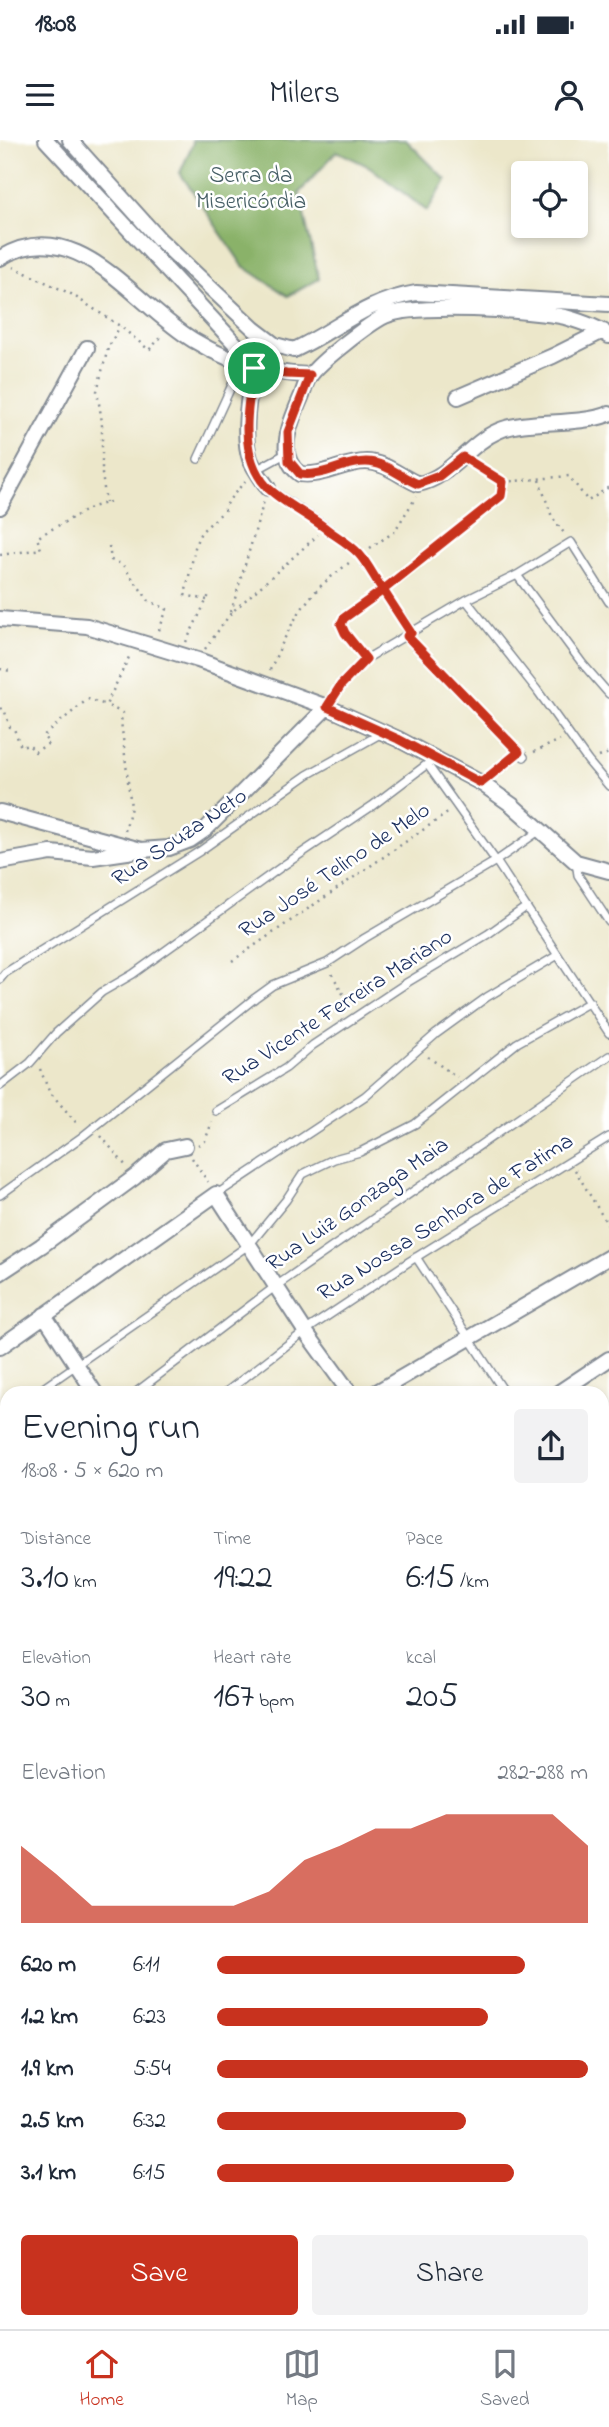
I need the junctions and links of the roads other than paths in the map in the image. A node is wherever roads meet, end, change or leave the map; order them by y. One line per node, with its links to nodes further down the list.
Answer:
1 (47, 140): 7 (street)
2 (70, 140): 4 (street)
3 (6, 262): 7 (street)
4 (609, 304)
5 (606, 334): 8 (street); 9 (street)
6 (87, 348): 15 (street)
7 (248, 366): 8 (street); 12 (lane); 13 (street)
8 (310, 375): 11 (street)
9 (458, 397)
10 (609, 414): 11 (street)
11 (288, 453): 13 (lane)
12 (198, 459)
13 (256, 470): 14 (street)
14 (268, 488): 20 (lane)
15 (0, 507)
16 (517, 575): 17 (lane); 18 (lane); 21 (lane)
17 (466, 600): 20 (lane); 26 (lane)
18 (609, 602)
19 (0, 620): 22 (street)
20 (409, 635): 22 (lane); 24 (lane)
21 (609, 694)
22 (327, 707): 23 (street); 29 (street)
23 (383, 732): 25 (street); 37 (lane, Rua Souza Neto)
24 (522, 754)
25 (428, 761): 28 (street); 30 (lane); 41 (lane)
26 (609, 786)
27 (0, 812): 29 (street)
28 (540, 831): 30 (lane); 32 (street)
29 (141, 850): 31 (street)
30 (496, 861): 34 (lane); 45 (lane)
31 (0, 862)
32 (576, 862): 33 (street); 35 (lane)
33 (609, 870)
34 (526, 907): 36 (lane); 42 (lane, Rua Vicente Ferreira Mariano)
35 (609, 922)
36 (558, 955): 38 (lane); 46 (lane)
37 (0, 979)
38 (590, 1002): 39 (lane); 47 (lane)
39 (609, 1032)
40 (609, 1056): 51 (lane, Rua Luiz Gonzaga Maia)
41 (0, 1086)
42 (216, 1111)
43 (609, 1138): 48 (lane, Rua Nossa Senhora de Fatima)
44 (185, 1146): 50 (street)
45 (0, 1195)
46 (216, 1195): 47 (street); 52 (street)
47 (250, 1244): 51 (street); 57 (lane)
48 (416, 1257): 53 (lane, Rua Nossa Senhora de Fatima); 54 (lane)
49 (609, 1257): 54 (street)
50 (0, 1273)
51 (276, 1286): 53 (street); 60 (lane, Rua Luiz Gonzaga Maia)
52 (44, 1315): 55 (street); 57 (street)
53 (305, 1331): 61 (lane, Rua Nossa Senhora de Fatima); 62 (street)
54 (470, 1338): 63 (street); 64 (lane)
55 (0, 1347)
56 (609, 1359): 65 (street)
57 (77, 1364): 58 (lane); 59 (street)
58 (46, 1386)
59 (91, 1386)
60 (144, 1386)
61 (234, 1386)
62 (346, 1386)
63 (387, 1386)
64 (501, 1386)
65 (568, 1386)

